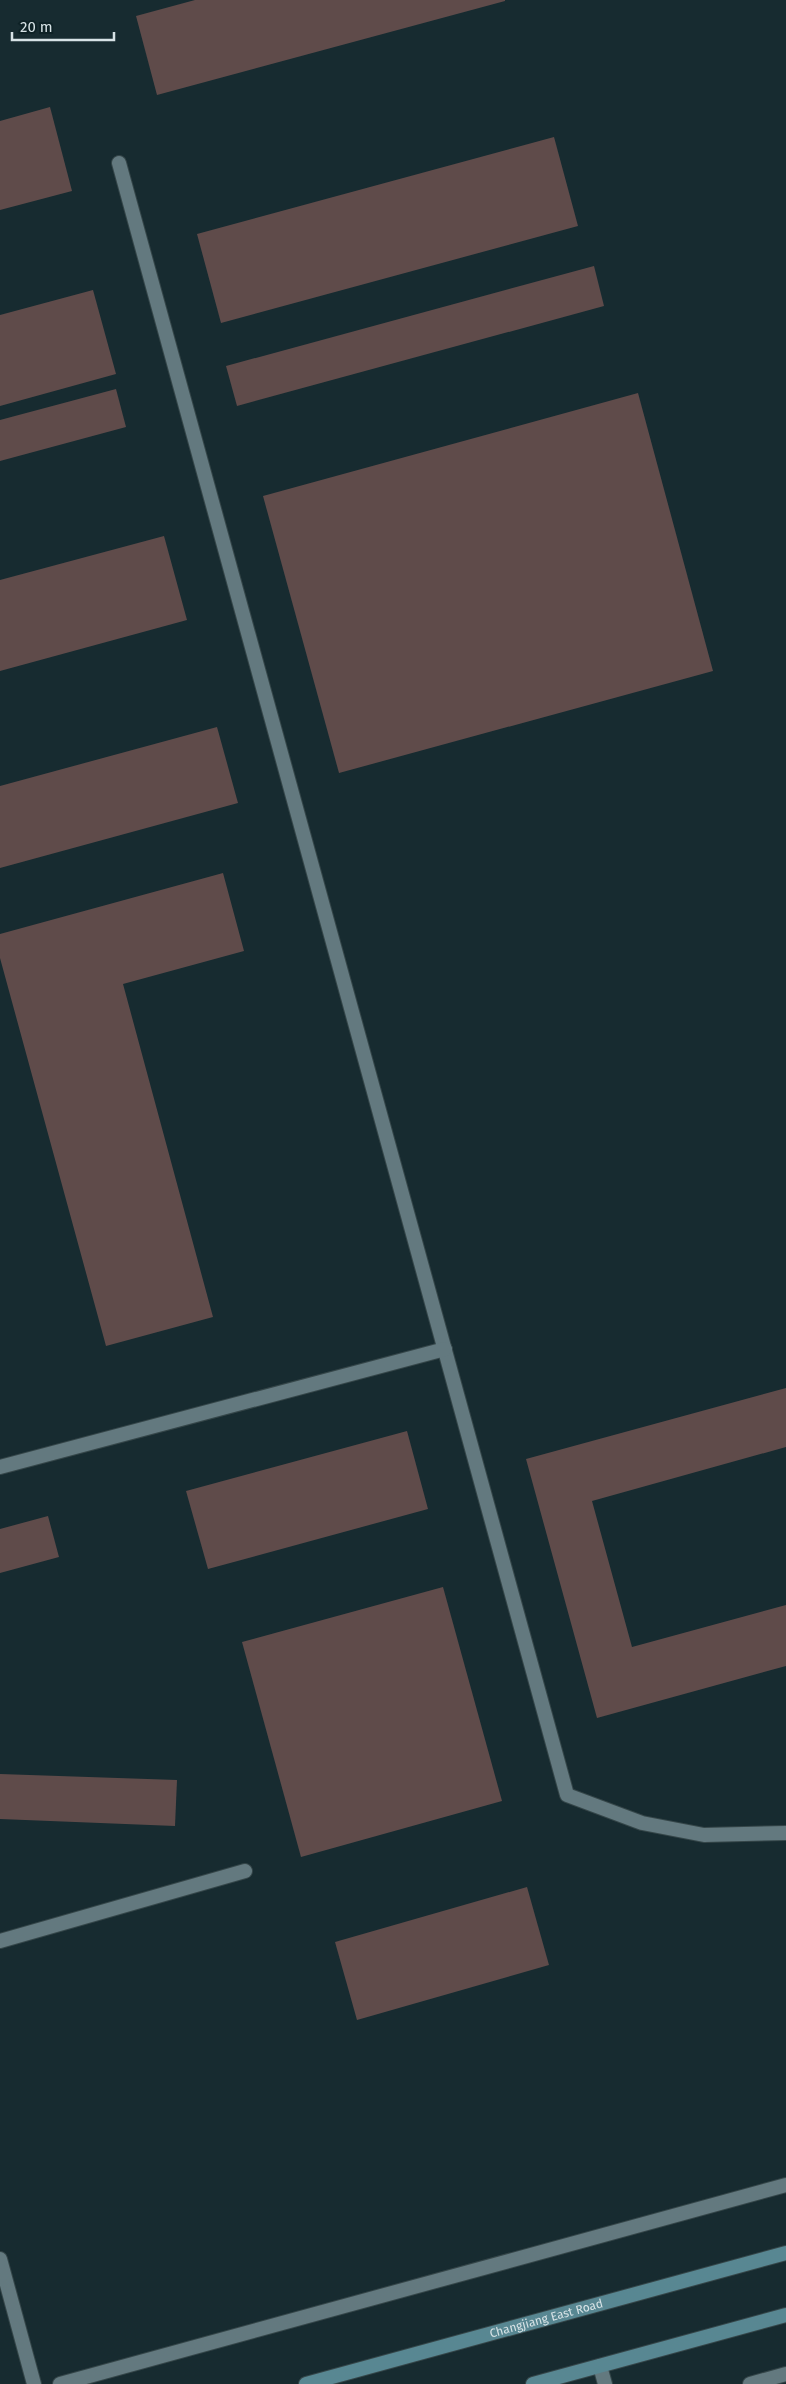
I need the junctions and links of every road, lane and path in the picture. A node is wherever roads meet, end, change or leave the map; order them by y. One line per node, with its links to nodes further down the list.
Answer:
1 (119, 163): 2 (street)
2 (445, 1349): 3 (street); 4 (street)
3 (0, 1467)
4 (786, 1833)
5 (245, 1870): 6 (street)
6 (0, 1941)
7 (786, 2186): 14 (street)
8 (786, 2252): 15 (main road, Changjiang East Road)
9 (0, 2259): 13 (street)
10 (786, 2315): 11 (main road)
11 (600, 2366): 16 (main road); 17 (street)
12 (786, 2374): 18 (street)
13 (34, 2384)
14 (60, 2384)
15 (306, 2384)
16 (533, 2384)
17 (605, 2384)
18 (750, 2384)

